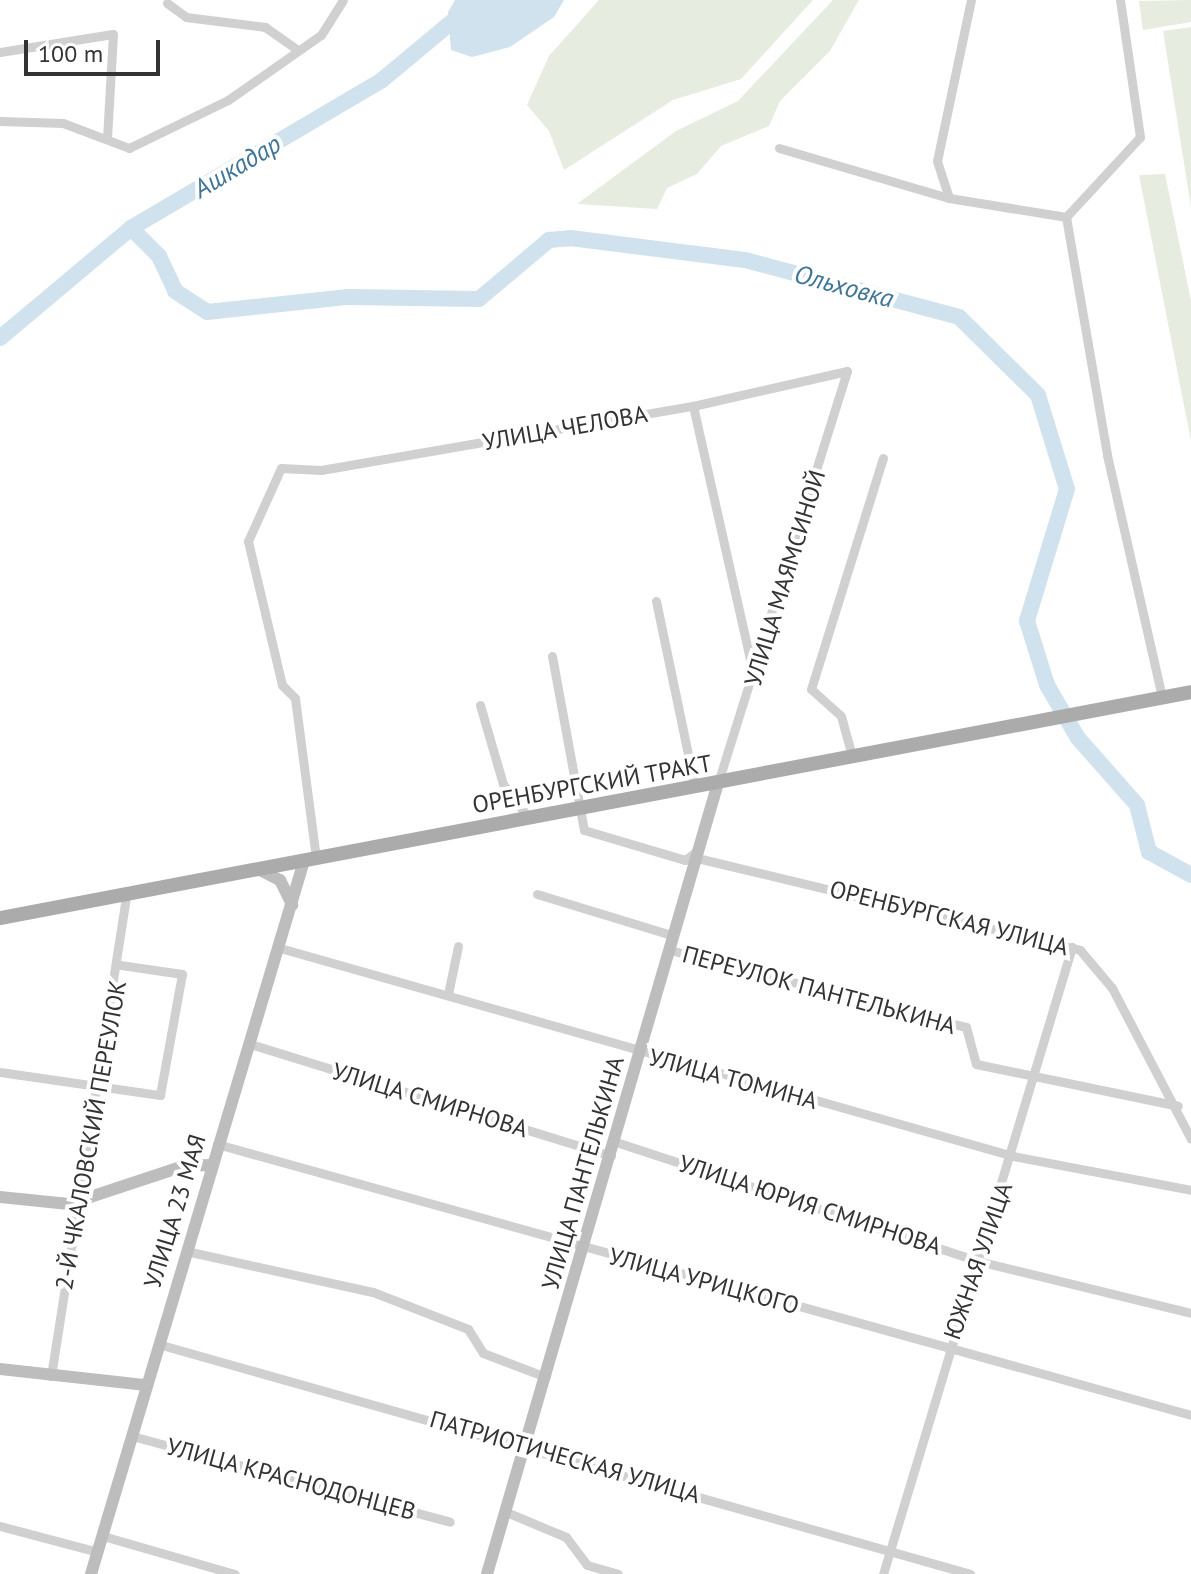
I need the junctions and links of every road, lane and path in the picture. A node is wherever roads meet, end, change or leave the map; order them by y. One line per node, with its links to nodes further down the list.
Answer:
1 (343, 0): 5 (street)
2 (971, 0): 10 (street)
3 (1120, 0): 11 (street)
4 (167, 3): 5 (street)
5 (297, 49): 8 (street)
6 (0, 52): 8 (street)
7 (0, 121): 8 (street)
8 (107, 139)
9 (779, 148): 10 (street)
10 (949, 198): 11 (street)
11 (1066, 217): 19 (street)
12 (847, 371): 13 (street, УЛИЦА ЧЕЛОВА); 17 (street, УЛИЦА МАЯМСИНОЙ)
13 (693, 406): 17 (street); 27 (street, УЛИЦА ЧЕЛОВА)
14 (883, 458): 21 (street)
15 (656, 601): 23 (street)
16 (552, 656): 24 (street)
17 (755, 680): 22 (street, УЛИЦА МАЯМСИНОЙ)
18 (1191, 692): 19 (main road, ОРЕНБУРГСКИЙ ТРАКТ)
19 (1162, 697): 21 (main road, ОРЕНБУРГСКИЙ ТРАКТ)
20 (480, 705): 25 (street)
21 (852, 756): 22 (main road, ОРЕНБУРГСКИЙ ТРАКТ)
22 (718, 783): 23 (main road, ОРЕНБУРГСКИЙ ТРАКТ); 26 (main road, УЛИЦА ПАНТЕЛЬКИНА)
23 (695, 787): 24 (main road, ОРЕНБУРГСКИЙ ТРАКТ)
24 (582, 807): 25 (main road, ОРЕНБУРГСКИЙ ТРАКТ); 26 (street, ОРЕНБУРГСКАЯ УЛИЦА)
25 (528, 817): 27 (main road, ОРЕНБУРГСКИЙ ТРАКТ)
26 (698, 854): 33 (main road, УЛИЦА ПАНТЕЛЬКИНА); 35 (street, ОРЕНБУРГСКАЯ УЛИЦА)
27 (310, 860): 28 (main road, ОРЕНБУРГСКИЙ ТРАКТ); 31 (main road, УЛИЦА 23 МАЯ)
28 (258, 869): 29 (main road, ОРЕНБУРГСКИЙ ТРАКТ); 31 (main road)
29 (127, 893): 32 (main road, ОРЕНБУРГСКИЙ ТРАКТ); 38 (street, 2-Й ЧКАЛОВСКИЙ ПЕРЕУЛОК)
30 (537, 894): 33 (street, ПЕРЕУЛОК ПАНТЕЛЬКИНА)
31 (292, 905): 36 (main road, УЛИЦА 23 МАЯ)
32 (0, 918)
33 (674, 936): 37 (main road, УЛИЦА ПАНТЕЛЬКИНА)
34 (458, 946): 39 (street)
35 (1072, 947): 43 (street, ЮЖНАЯ УЛИЦА); 45 (street, ОРЕНБУРГСКАЯ УЛИЦА)
36 (280, 948): 39 (street, УЛИЦА ТОМИНА); 40 (main road, УЛИЦА 23 МАЯ)
37 (670, 950): 41 (main road, УЛИЦА ПАНТЕЛЬКИНА); 43 (street, ПЕРЕУЛОК ПАНТЕЛЬКИНА)
38 (120, 965): 44 (street, 2-Й ЧКАЛОВСКИЙ ПЕРЕУЛОК); 44 (street)
39 (448, 994): 41 (street, УЛИЦА ТОМИНА)
40 (250, 1044): 48 (main road, УЛИЦА 23 МАЯ); 49 (street, УЛИЦА СМИРНОВА)
41 (642, 1054): 47 (main road, УЛИЦА ПАНТЕЛЬКИНА); 50 (street, УЛИЦА ТОМИНА)
42 (0, 1072): 44 (street)
43 (1034, 1080): 45 (street, ПЕРЕУЛОК ПАНТЕЛЬКИНА); 50 (street, ЮЖНАЯ УЛИЦА)
44 (102, 1086): 54 (street, 2-Й ЧКАЛОВСКИЙ ПЕРЕУЛОК)
45 (1178, 1106): 46 (street, ОРЕНБУРГСКАЯ УЛИЦА)
46 (1191, 1139)
47 (616, 1142): 49 (main road, УЛИЦА ПАНТЕЛЬКИНА); 57 (street, УЛИЦА ЮРИЯ СМИРНОВА)
48 (217, 1144): 51 (main road, УЛИЦА 23 МАЯ); 55 (street, УЛИЦА УРИЦКОГО)
49 (611, 1156): 55 (main road, УЛИЦА ПАНТЕЛЬКИНА)
50 (1013, 1156): 52 (street, УЛИЦА ТОМИНА); 57 (street, ЮЖНАЯ УЛИЦА)
51 (211, 1165): 54 (main road); 56 (main road, УЛИЦА 23 МАЯ)
52 (1191, 1190)
53 (0, 1197): 54 (main road)
54 (80, 1202): 62 (street, 2-Й ЧКАЛОВСКИЙ ПЕРЕУЛОК)
55 (584, 1248): 60 (street, УЛИЦА УРИЦКОГО); 63 (main road, УЛИЦА ПАНТЕЛЬКИНА)
56 (186, 1251): 59 (main road, УЛИЦА 23 МАЯ); 63 (street)
57 (978, 1261): 58 (street, УЛИЦА ЮРИЯ СМИРНОВА); 60 (street, ЮЖНАЯ УЛИЦА)
58 (1191, 1313)
59 (158, 1344): 64 (main road, УЛИЦА 23 МАЯ); 67 (street, ПАТРИОТИЧЕСКАЯ УЛИЦА)
60 (949, 1347): 65 (street, УЛИЦА УРИЦКОГО); 72 (street, ЮЖНАЯ УЛИЦА)
61 (0, 1369): 62 (main road)
62 (51, 1376): 64 (main road)
63 (546, 1377): 67 (main road, УЛИЦА ПАНТЕЛЬКИНА)
64 (146, 1385): 66 (main road, УЛИЦА 23 МАЯ)
65 (1191, 1415)
66 (132, 1436): 69 (street, УЛИЦА КРАСНОДОНЦЕВ); 71 (main road, УЛИЦА 23 МАЯ)
67 (525, 1444): 68 (main road, УЛИЦА ПАНТЕЛЬКИНА); 72 (street, ПАТРИОТИЧЕСКАЯ УЛИЦА)
68 (506, 1512): 76 (main road, УЛИЦА ПАНТЕЛЬКИНА); 77 (street)
69 (450, 1522)
70 (0, 1526): 73 (street)
71 (103, 1536): 73 (main road, УЛИЦА 23 МАЯ); 75 (street)
72 (889, 1551): 78 (street, ЮЖНАЯ УЛИЦА); 79 (street, ПАТРИОТИЧЕСКАЯ УЛИЦА)
73 (98, 1552): 74 (main road, УЛИЦА 23 МАЯ)
74 (91, 1574)
75 (235, 1574)
76 (487, 1574)
77 (618, 1574)
78 (883, 1574)
79 (970, 1574)

